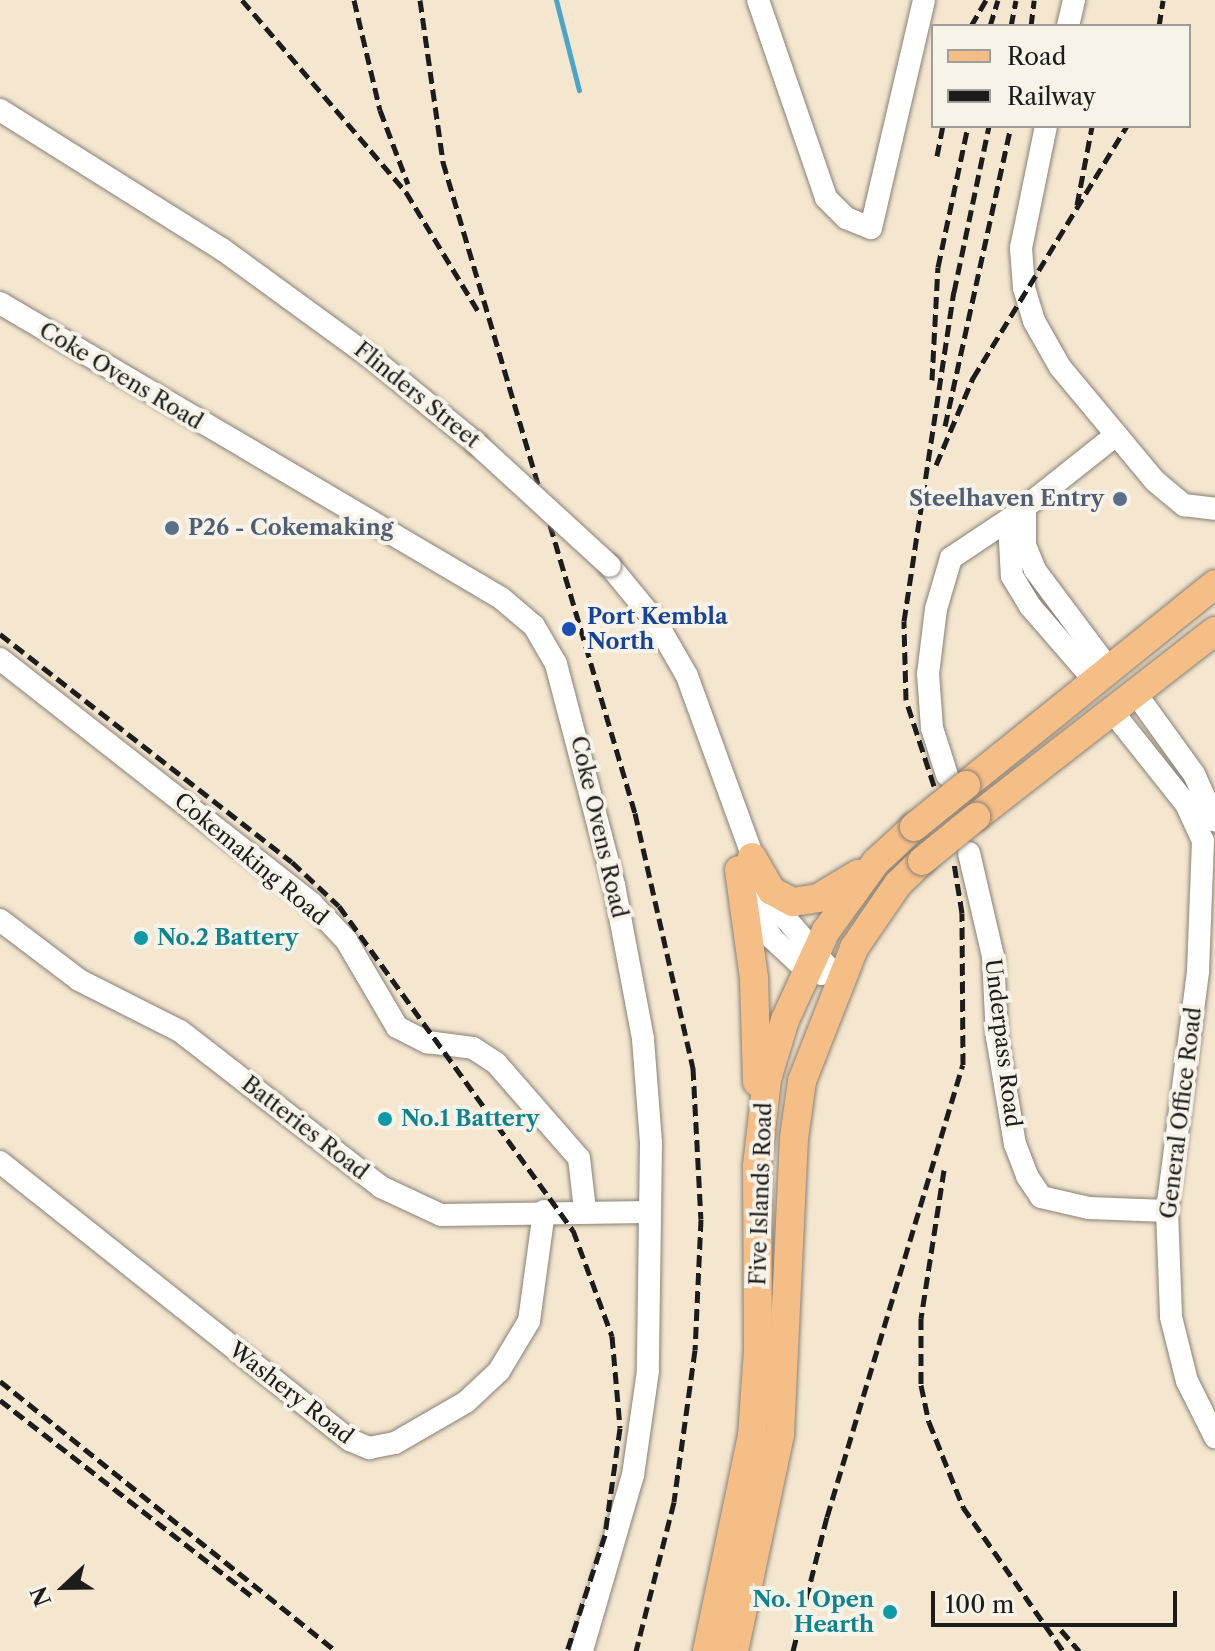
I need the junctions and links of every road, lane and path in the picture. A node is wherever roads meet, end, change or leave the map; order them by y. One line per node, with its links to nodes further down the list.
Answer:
1 (758, 0): 2 (street)
2 (924, 0)
3 (1074, 0): 4 (street)
4 (1068, 24)
5 (0, 110): 22 (street, Flinders Street, bridge)
6 (1046, 128): 8 (street)
7 (0, 303): 33 (street, Coke Ovens Road)
8 (1116, 435): 9 (street); 10 (street)
9 (1029, 505): 14 (street); 17 (street)
10 (1215, 509)
11 (1215, 584): 14 (main road, Five Islands Road)
12 (1215, 631): 15 (main road, Five Islands Road)
13 (0, 659): 30 (street, Cokemaking Road)
14 (1102, 675): 17 (main road, Five Islands Road)
15 (1136, 694): 16 (main road, Five Islands Road); 18 (street)
16 (1112, 711): 20 (street); 27 (main road, Five Islands Road, bridge)
17 (957, 780): 21 (main road, Five Islands Road, bridge)
18 (1215, 821)
19 (969, 853): 32 (street, Underpass Road)
20 (1210, 857): 26 (street, General Office Road)
21 (876, 862): 22 (main road); 25 (main road, Five Islands Road)
22 (746, 864): 25 (street, Flinders Street); 28 (main road)
23 (1215, 908): 26 (street, General Office Road)
24 (0, 920): 31 (street, Batteries Road)
25 (810, 961): 27 (street, Flinders Street); 28 (main road, Five Islands Road)
26 (1198, 972): 32 (street, General Office Road)
27 (839, 980): 37 (main road, Five Islands Road)
28 (758, 1139): 36 (main road, Five Islands Road)
29 (0, 1162): 31 (street, Washery Road)
30 (585, 1210): 31 (street, Batteries Road); 33 (street, Batteries Road)
31 (544, 1211)
32 (1167, 1211): 34 (street, General Office Road)
33 (648, 1212): 35 (street, Coke Ovens Road)
34 (1215, 1437)
35 (582, 1651)
36 (707, 1651)
37 (734, 1651)

